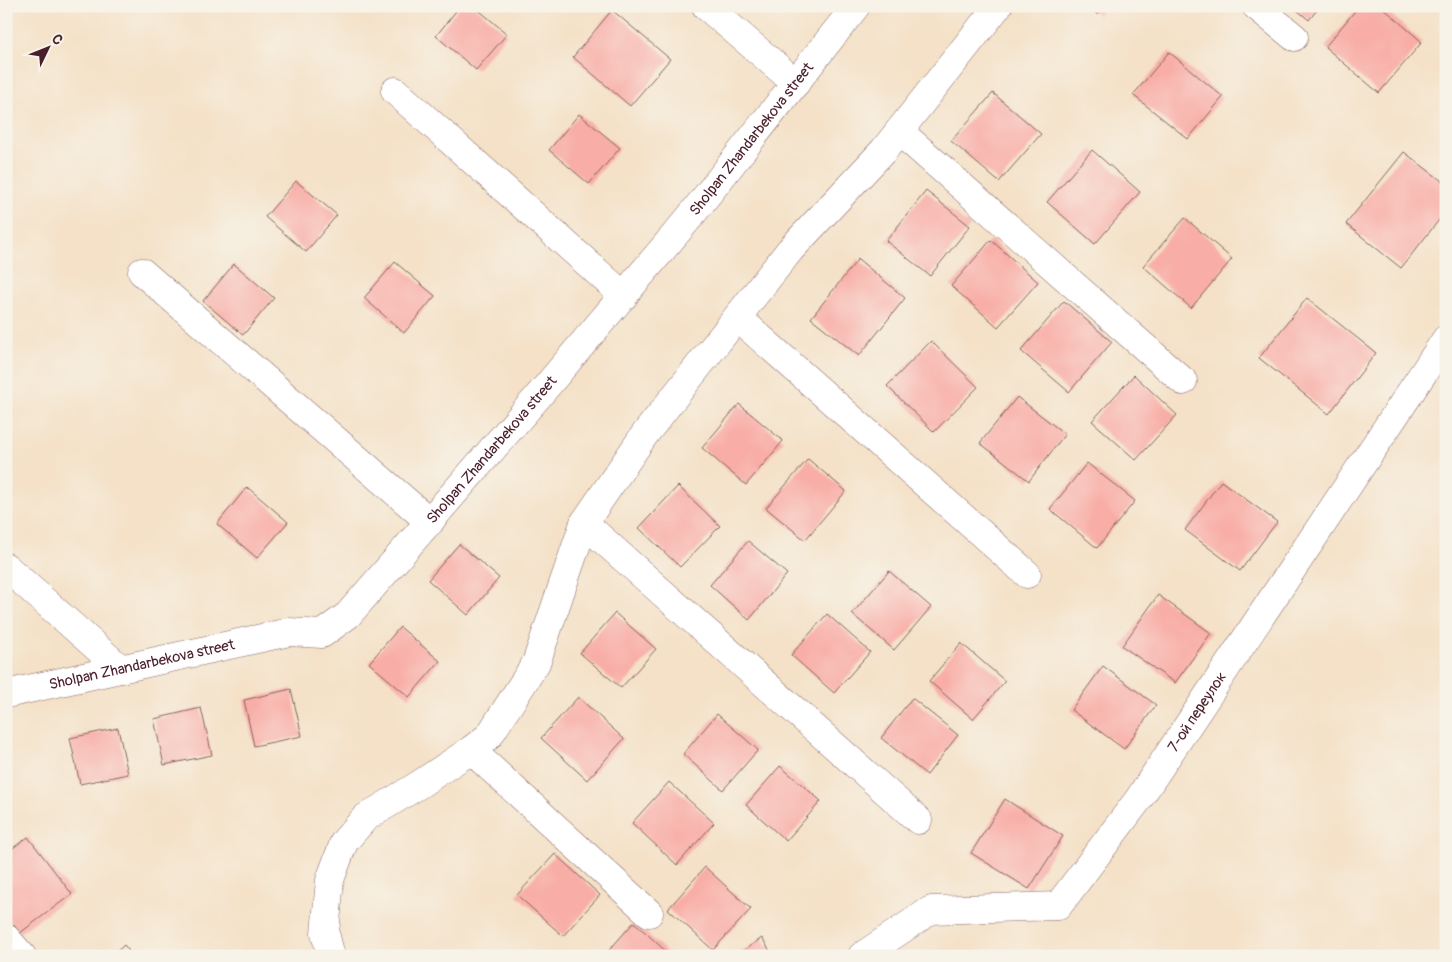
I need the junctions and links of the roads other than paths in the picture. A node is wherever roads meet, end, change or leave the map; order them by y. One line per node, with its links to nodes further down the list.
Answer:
1 (706, 6): 7 (street)
2 (872, 6): 5 (street)
3 (998, 6): 9 (street)
4 (1256, 6): 6 (street)
5 (852, 13): 7 (street, Sholpan Zhandarbekova street)
6 (1294, 37)
7 (796, 83): 11 (street, Sholpan Zhandarbekova street)
8 (395, 90): 11 (street)
9 (899, 132): 12 (street); 14 (street)
10 (142, 272): 15 (street)
11 (624, 296): 15 (street, Sholpan Zhandarbekova street)
12 (737, 317): 16 (street); 18 (street)
13 (1446, 339): 27 (street, 7-ой переулок)
14 (1183, 381)
15 (430, 522): 19 (street, Sholpan Zhandarbekova street)
16 (584, 523): 21 (street); 22 (street)
17 (6, 567): 19 (street)
18 (1027, 574)
19 (121, 669): 20 (street, Sholpan Zhandarbekova street)
20 (6, 694)
21 (472, 750): 23 (street); 26 (street)
22 (918, 820)
23 (649, 913)
24 (6, 938): 25 (street)
25 (22, 956)
26 (330, 956)
27 (862, 956)

